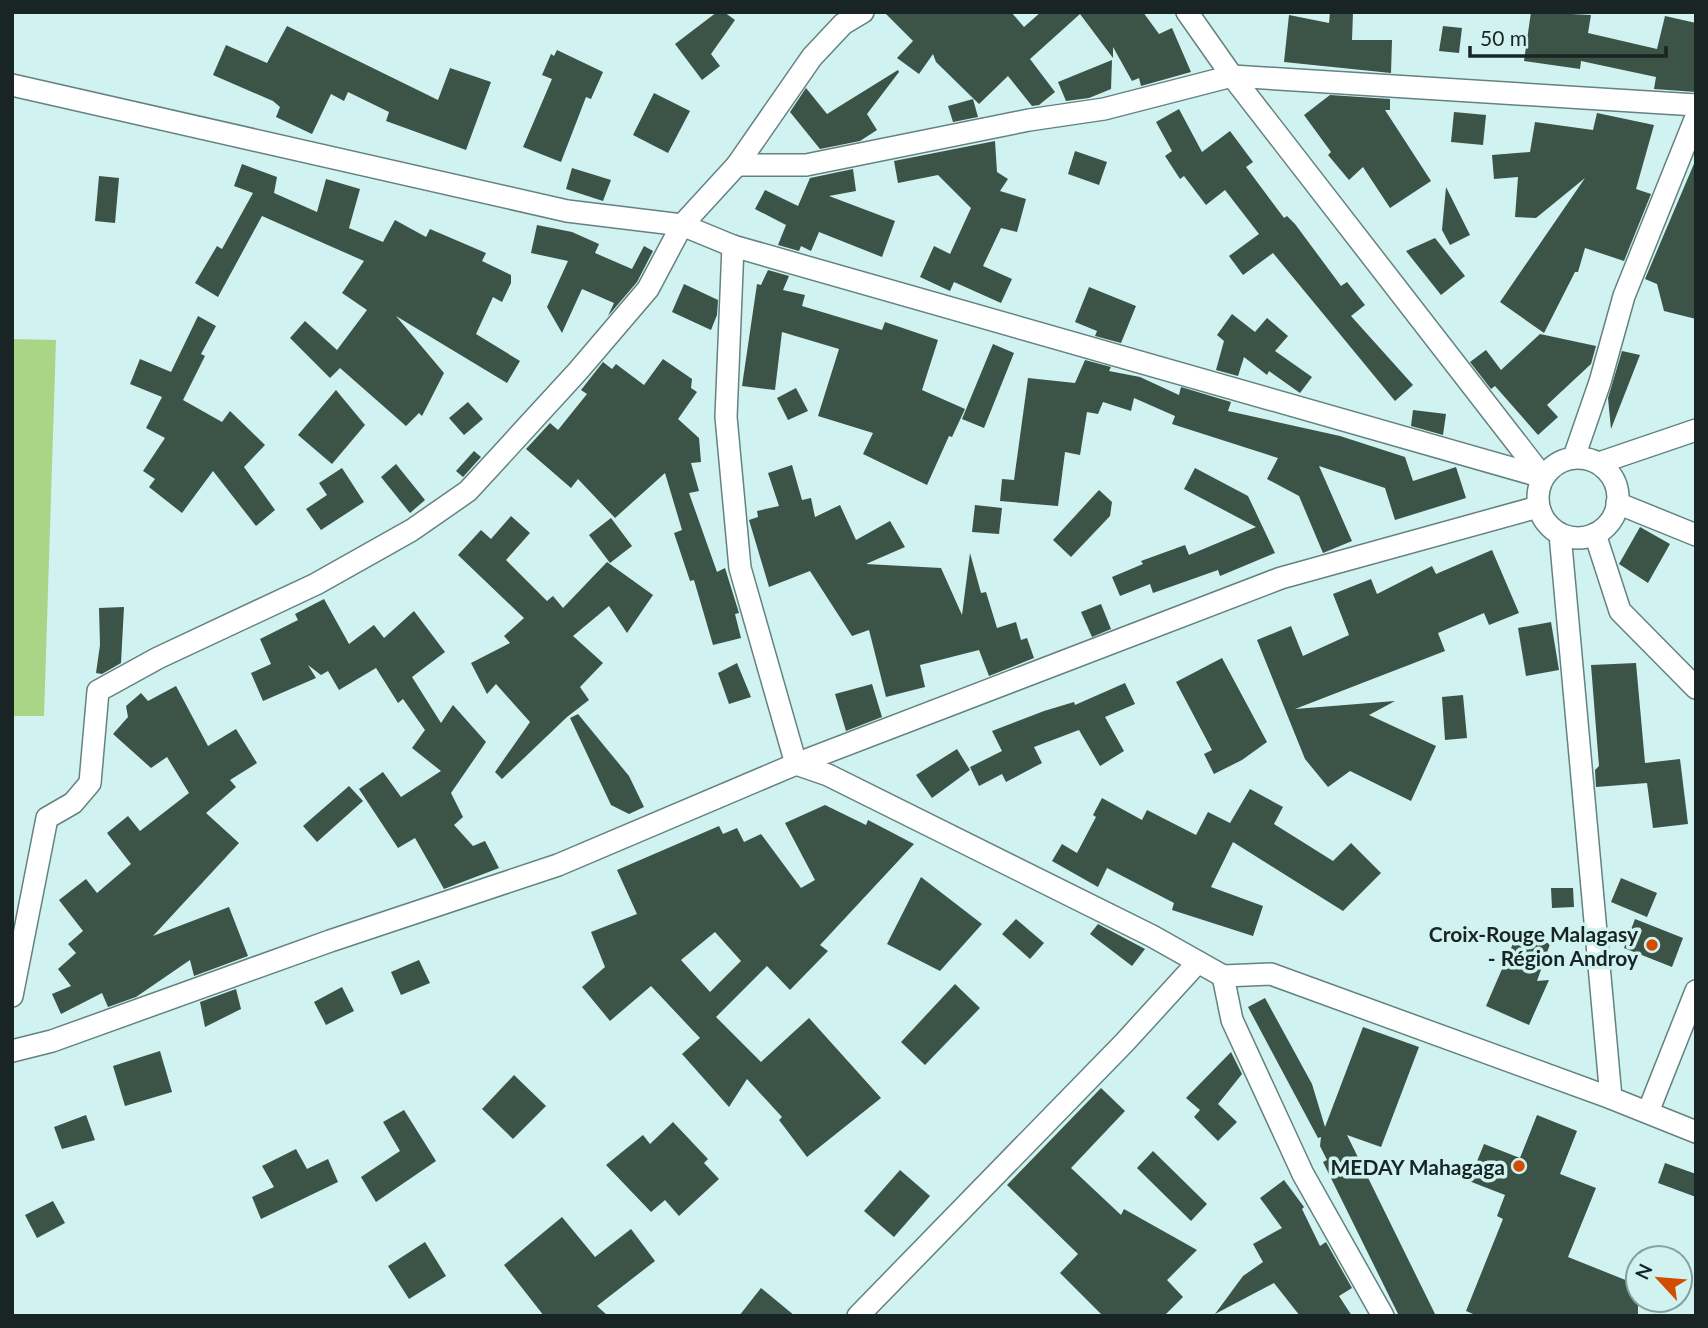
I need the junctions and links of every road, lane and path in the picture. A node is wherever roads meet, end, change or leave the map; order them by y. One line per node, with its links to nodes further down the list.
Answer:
1 (863, 12): 7 (street)
2 (1187, 12): 3 (street)
3 (1232, 76): 5 (street); 7 (street); 13 (street)
4 (12, 85): 8 (street)
5 (1696, 105)
6 (1696, 117): 11 (street)
7 (737, 166): 8 (street)
8 (682, 225): 9 (street); 24 (street)
9 (733, 246): 13 (street); 20 (street)
10 (1696, 430): 12 (street)
11 (1574, 457): 12 (street); 13 (street)
12 (1599, 463): 14 (street)
13 (1543, 477): 15 (street)
14 (1618, 503): 17 (street); 18 (street)
15 (1538, 507): 16 (street); 20 (street)
16 (1560, 534): 17 (street); 26 (street)
17 (1595, 534): 19 (street)
18 (1696, 535)
19 (1696, 688)
20 (796, 764): 21 (street); 25 (street)
21 (1198, 962): 22 (street); 29 (street)
22 (1223, 976): 26 (street); 30 (street)
23 (1696, 991): 27 (street)
24 (12, 996)
25 (12, 1051)
26 (1611, 1098): 27 (street)
27 (1648, 1112): 28 (street)
28 (1696, 1132)
29 (858, 1316)
30 (1383, 1316)

